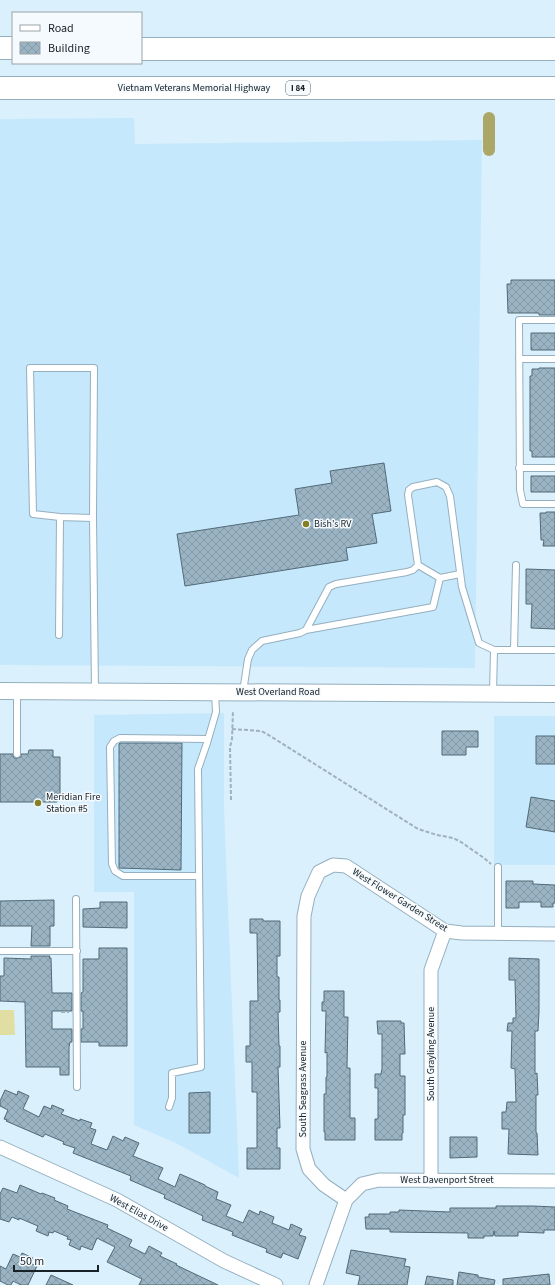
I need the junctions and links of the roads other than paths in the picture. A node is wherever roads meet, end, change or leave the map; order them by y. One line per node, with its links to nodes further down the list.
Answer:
1 (0, 48): 2 (highway)
2 (12, 48)
3 (142, 49): 4 (highway)
4 (555, 49)
5 (0, 88): 6 (highway, Vietnam Veterans Memorial Highway / I 84)
6 (555, 88)
7 (555, 320): 8 (lane)
8 (519, 358): 9 (lane); 10 (lane)
9 (555, 358)
10 (520, 468): 11 (lane); 12 (lane)
11 (555, 468)
12 (555, 504)
13 (60, 517): 14 (lane); 14 (lane); 20 (lane)
14 (93, 518): 26 (lane)
15 (418, 565): 17 (lane); 18 (lane); 19 (lane)
16 (516, 565): 22 (lane)
17 (460, 574): 18 (lane); 21 (lane)
18 (440, 578): 19 (lane)
19 (306, 630): 28 (lane)
20 (59, 635)
21 (494, 650): 22 (lane); 29 (lane)
22 (514, 650): 23 (lane)
23 (555, 650)
24 (0, 691): 25 (street, West Overland Road)
25 (17, 691): 26 (street, West Overland Road); 32 (lane)
26 (95, 691): 27 (street, West Overland Road)
27 (215, 692): 28 (street, West Overland Road); 31 (lane)
28 (243, 692): 29 (street, West Overland Road)
29 (493, 694): 30 (street, West Overland Road)
30 (555, 694)
31 (208, 739): 35 (lane); 35 (lane)
32 (17, 754)
33 (498, 867): 38 (lane)
34 (319, 872): 37 (street, West Flower Garden Street); 47 (street, South Seagrass Avenue)
35 (199, 876): 43 (lane)
36 (76, 899): 41 (lane)
37 (445, 931): 38 (street, West Flower Garden Street); 45 (street, South Grayling Avenue)
38 (498, 934): 39 (street, West Flower Garden Street)
39 (555, 934)
40 (0, 951): 41 (lane)
41 (76, 951): 42 (lane)
42 (77, 1087)
43 (169, 1107)
44 (0, 1147): 48 (street, West Elias Drive)
45 (431, 1181): 46 (street, West Davenport Street); 47 (street, West Davenport Street)
46 (555, 1181)
47 (346, 1200): 49 (street)
48 (276, 1285)
49 (316, 1285)

